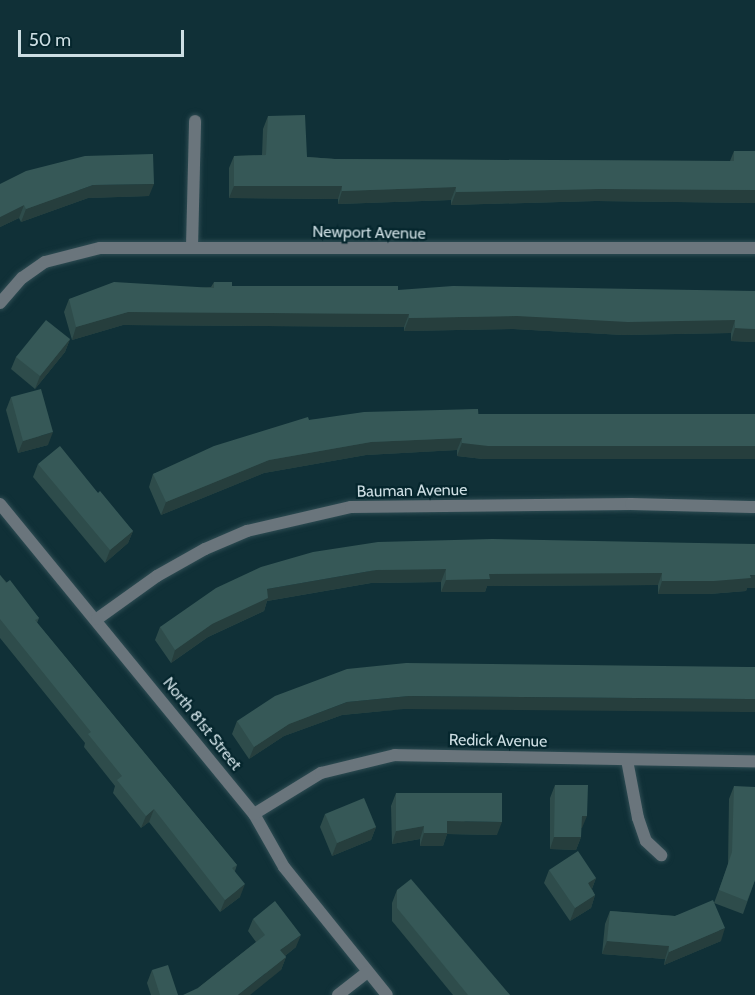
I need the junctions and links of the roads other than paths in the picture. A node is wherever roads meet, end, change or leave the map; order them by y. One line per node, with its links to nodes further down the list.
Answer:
1 (195, 121): 2 (street)
2 (192, 247): 3 (street, Newport Avenue); 4 (street, Newport Avenue)
3 (755, 248)
4 (0, 303)
5 (0, 504): 7 (street, North 81st Street)
6 (755, 507): 7 (street, Bauman Avenue)
7 (97, 619): 10 (street, North 81st Street)
8 (627, 760): 9 (street, Redick Avenue); 10 (street, Redick Avenue); 11 (street)
9 (755, 761)
10 (254, 814): 12 (street, North 81st Street)
11 (661, 855)
12 (367, 972): 13 (street); 14 (street, North 81st Street)
13 (338, 995)
14 (387, 995)

